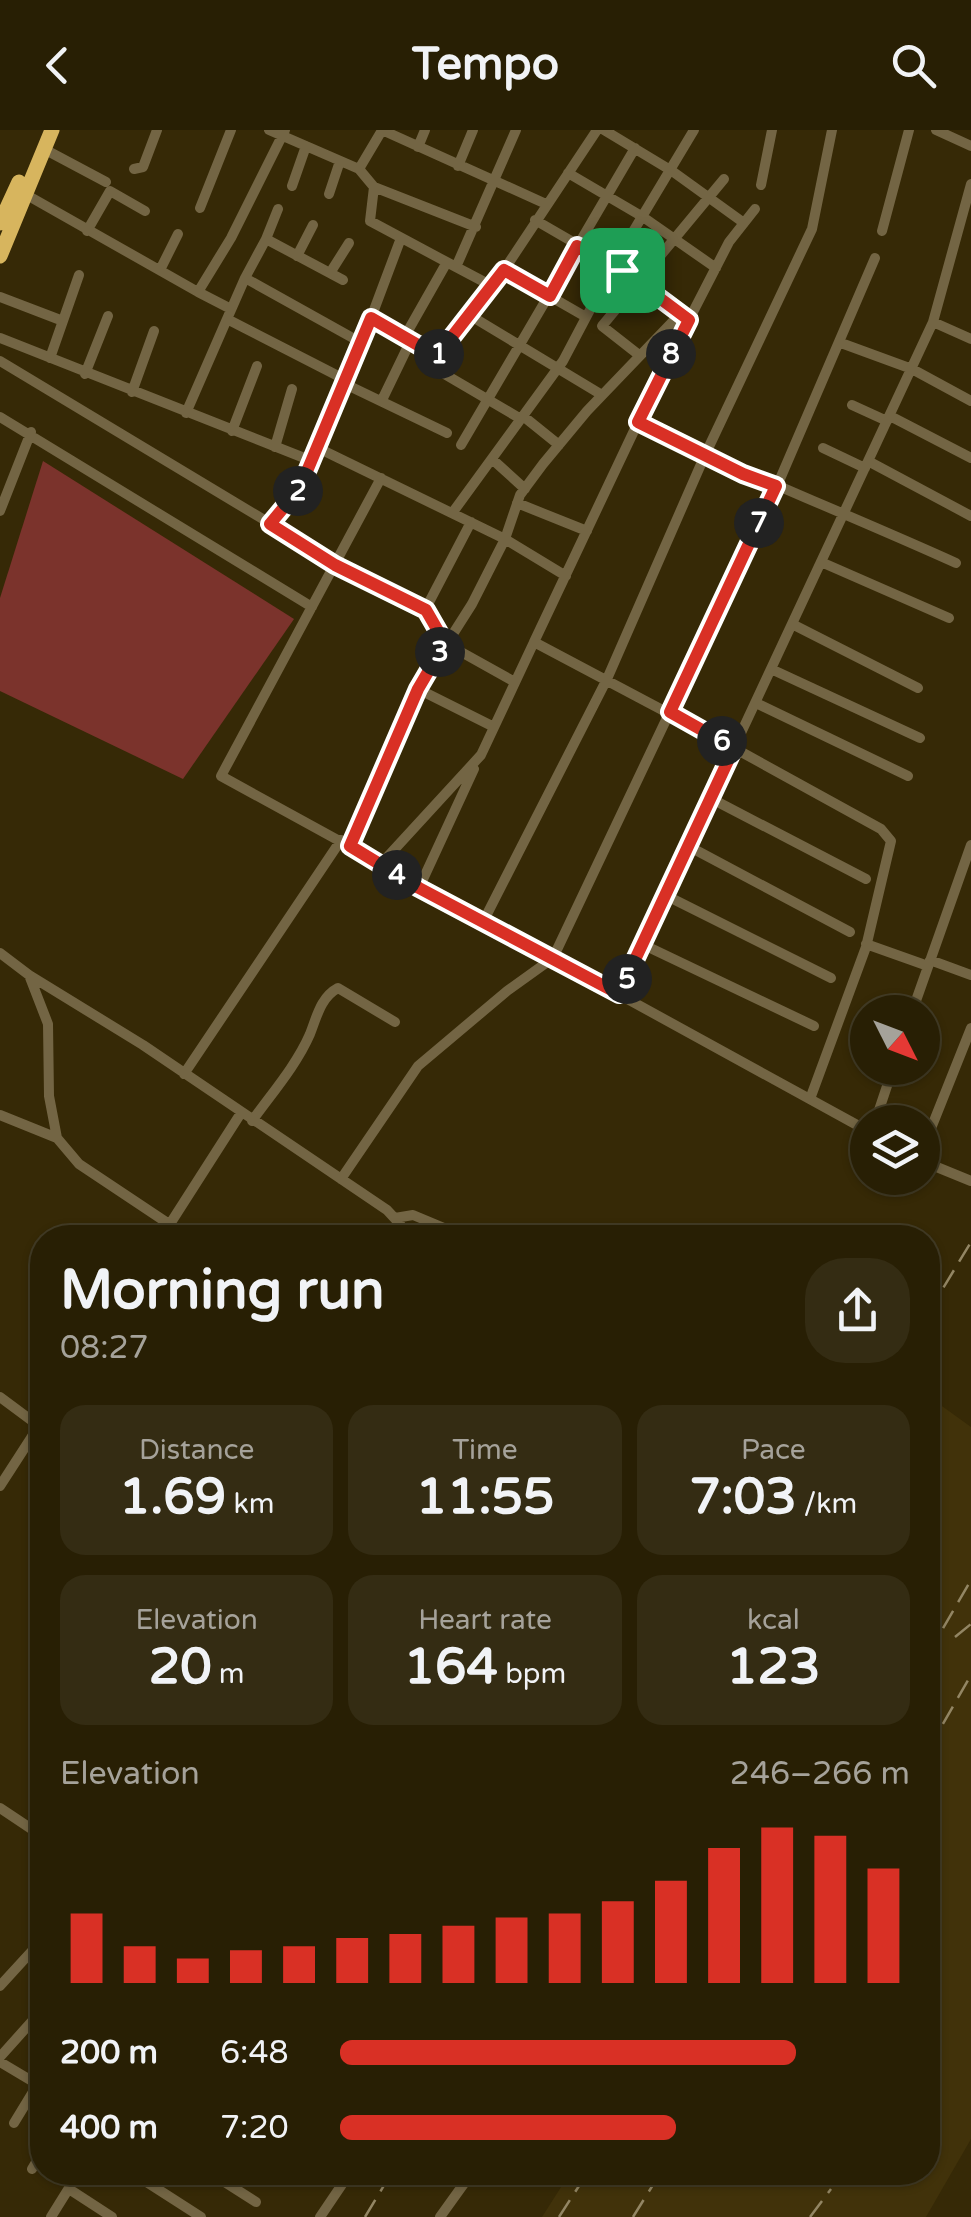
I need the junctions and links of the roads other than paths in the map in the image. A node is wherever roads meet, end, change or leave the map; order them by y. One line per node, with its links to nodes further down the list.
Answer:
1 (41, 130): 47 (highway)
2 (52, 130): 20 (highway)
3 (157, 130): 25 (street)
4 (231, 130): 41 (street)
5 (269, 130): 16 (street)
6 (425, 130): 21 (street)
7 (473, 130): 24 (street)
8 (516, 130): 31 (street)
9 (597, 130): 28 (street)
10 (604, 130): 22 (street)
11 (772, 130): 33 (street)
12 (832, 130): 121 (street)
13 (909, 130): 51 (street)
14 (936, 130): 19 (street)
15 (382, 131): 21 (street); 26 (street)
16 (284, 133): 18 (street); 73 (street)
17 (691, 140): 27 (street)
18 (306, 146): 23 (street); 34 (street)
19 (971, 146)
20 (44, 148): 30 (street); 36 (highway)
21 (418, 148): 24 (street)
22 (635, 148): 27 (street); 38 (street)
23 (340, 161): 26 (street); 37 (street)
24 (458, 166): 31 (street)
25 (134, 169)
26 (359, 169): 35 (street)
27 (672, 170): 39 (street); 45 (street)
28 (568, 173): 38 (street); 40 (street)
29 (724, 179): 39 (street)
30 (106, 182)
31 (496, 182): 40 (street); 50 (street)
32 (971, 184): 83 (street)
33 (761, 185)
34 (292, 186)
35 (374, 187): 50 (street); 54 (street)
36 (24, 194): 52 (street); 59 (highway)
37 (329, 194)
38 (606, 198): 45 (street); 58 (street)
39 (709, 198): 48 (street); 55 (street)
40 (546, 204): 46 (street)
41 (200, 208)
42 (754, 209): 48 (street)
43 (278, 210): 56 (street)
44 (146, 211): 52 (street)
45 (643, 218): 55 (street); 63 (street)
46 (535, 220): 58 (street); 66 (street)
47 (0, 221)
48 (744, 224): 64 (street)
49 (312, 225): 60 (street)
50 (476, 227): 62 (street)
51 (882, 230)
52 (86, 231): 65 (street)
53 (178, 234): 65 (street)
54 (401, 238): 62 (street); 81 (street)
55 (674, 238): 64 (street); 71 (street)
56 (266, 239): 60 (street); 69 (street)
57 (349, 244): 67 (street)
58 (577, 246): 63 (street); 74 (street)
59 (0, 256)
60 (297, 256): 67 (street)
61 (875, 258): 90 (street)
62 (452, 264): 72 (street); 87 (street)
63 (614, 266): 71 (street); 79 (street)
64 (716, 268): 80 (street)
65 (160, 270): 73 (street)
66 (504, 270): 72 (street); 74 (street)
67 (330, 273): 70 (street)
68 (80, 275): 82 (street)
69 (244, 278): 76 (street); 89 (street)
70 (343, 280)
71 (639, 283): 80 (street); 84 (street)
72 (492, 286): 78 (street)
73 (198, 292): 76 (street)
74 (550, 296): 79 (street); 91 (street)
75 (0, 297): 82 (street)
76 (229, 314): 100 (street); 108 (street)
77 (108, 316): 99 (street)
78 (471, 316): 91 (street); 93 (street)
79 (586, 316): 84 (street); 97 (street)
80 (685, 316): 92 (street); 112 (street)
81 (371, 318): 87 (street); 89 (street)
82 (62, 321): 94 (street)
83 (934, 322): 88 (street); 98 (street)
84 (602, 326): 92 (street)
85 (154, 332): 102 (street)
86 (0, 338): 94 (street)
87 (408, 338): 93 (street); 104 (street)
88 (971, 339)
89 (360, 342): 100 (street)
90 (841, 343): 98 (street); 127 (street)
91 (519, 346): 97 (street); 106 (street)
92 (639, 355): 103 (street)
93 (437, 356): 106 (street)
94 (50, 358): 99 (street)
95 (0, 361): 135 (street)
96 (257, 366): 113 (street)
97 (557, 369): 103 (street); 110 (street)
98 (912, 369): 105 (street); 111 (street)
99 (85, 374): 102 (street)
100 (344, 381): 104 (street); 119 (street)
101 (292, 389): 118 (street)
102 (132, 392): 108 (street)
103 (602, 395): 116 (street)
104 (382, 400): 115 (street)
105 (969, 400)
106 (487, 402): 110 (street); 117 (street)
107 (852, 405): 111 (street)
108 (186, 413): 113 (street)
109 (0, 417): 114 (street)
110 (522, 417): 116 (street); 123 (street)
111 (888, 418): 122 (street); 125 (street)
112 (638, 422): 121 (street); 136 (street)
113 (232, 430): 118 (street)
114 (30, 432): 130 (street); 142 (street)
115 (446, 434)
116 (560, 444): 128 (street)
117 (461, 446)
118 (275, 447): 124 (street)
119 (318, 448): 124 (street); 126 (street)
120 (822, 448): 125 (street)
121 (706, 455): 127 (street); 149 (street)
122 (968, 457)
123 (492, 459): 128 (street); 131 (street)
124 (312, 462): 135 (street)
125 (867, 465): 132 (street); 133 (street)
126 (381, 478): 131 (street); 140 (street)
127 (776, 486): 132 (street); 154 (street)
128 (525, 488): 129 (street)
129 (517, 503): 136 (street); 137 (street)
130 (0, 511)
131 (452, 512): 134 (street)
132 (844, 513): 138 (street); 139 (street)
133 (967, 514)
134 (471, 522): 137 (street); 143 (street)
135 (270, 524): 140 (street)
136 (587, 531): 141 (street)
137 (505, 539): 141 (street); 147 (street)
138 (821, 562): 144 (street); 145 (street)
139 (956, 563)
140 (335, 565): 142 (street); 143 (street)
141 (566, 576): 146 (street)
142 (312, 607): 161 (street)
143 (426, 610): 147 (street)
144 (948, 618)
145 (792, 624): 148 (street); 151 (street)
146 (534, 642): 149 (street); 150 (street)
147 (445, 643): 150 (street); 152 (street)
148 (772, 670): 153 (street); 156 (street)
149 (607, 679): 154 (street); 168 (street)
150 (515, 682): 155 (street)
151 (918, 688)
152 (418, 689): 155 (street); 161 (street)
153 (756, 703): 157 (street); 159 (street)
154 (670, 712): 157 (street); 173 (street)
155 (494, 727): 158 (street)
156 (920, 738)
157 (734, 748): 160 (street); 170 (street)
158 (481, 755): 164 (street); 166 (street)
159 (908, 776)
160 (712, 799): 163 (street); 165 (street)
161 (346, 843): 164 (street); 183 (street)
162 (971, 845): 174 (street)
163 (690, 847): 167 (street); 169 (street)
164 (380, 865): 166 (street)
165 (866, 879)
166 (419, 888): 168 (street)
167 (667, 896): 171 (street); 177 (street)
168 (483, 922): 173 (street)
169 (850, 932)
170 (866, 944): 174 (street); 184 (street)
171 (644, 945): 178 (street); 181 (street)
172 (0, 953): 176 (street)
173 (554, 958): 178 (street); 193 (street)
174 (929, 963): 175 (street); 179 (street)
175 (971, 974)
176 (30, 975): 183 (street); 190 (street)
177 (831, 978)
178 (619, 994): 184 (street)
179 (918, 995)
180 (395, 1022): 188 (street)
181 (814, 1026)
182 (971, 1028): 185 (street)
183 (184, 1074): 186 (street)
184 (810, 1099): 189 (street)
185 (940, 1106)
186 (240, 1113): 188 (street); 195 (street)
187 (0, 1116): 190 (street)
188 (252, 1121): 193 (street)
189 (850, 1121)
190 (57, 1138): 195 (street)
191 (940, 1167): 192 (street)
192 (970, 1177)
193 (341, 1179): 194 (street)
194 (395, 1218): 196 (street); 197 (street)
195 (170, 1224)
196 (399, 1225)
197 (438, 1225)
198 (0, 1397): 199 (street)
199 (30, 1416)
200 (30, 1440): 201 (street)
201 (0, 1486)
202 (0, 1808): 203 (street)
203 (30, 1828)
204 (30, 1953): 205 (street)
205 (0, 1986)
206 (30, 2024): 207 (street)
207 (0, 2060): 208 (street)
208 (30, 2077)
209 (30, 2099): 210 (street)
210 (14, 2123)
211 (71, 2185): 216 (street)
212 (151, 2185): 220 (street)
213 (229, 2185): 217 (street)
214 (342, 2185): 221 (street)
215 (463, 2185): 222 (street)
216 (69, 2189): 218 (street); 219 (street)
217 (256, 2202)
218 (51, 2217)
219 (112, 2217)
220 (201, 2217)
221 (320, 2217)
222 (440, 2217)

